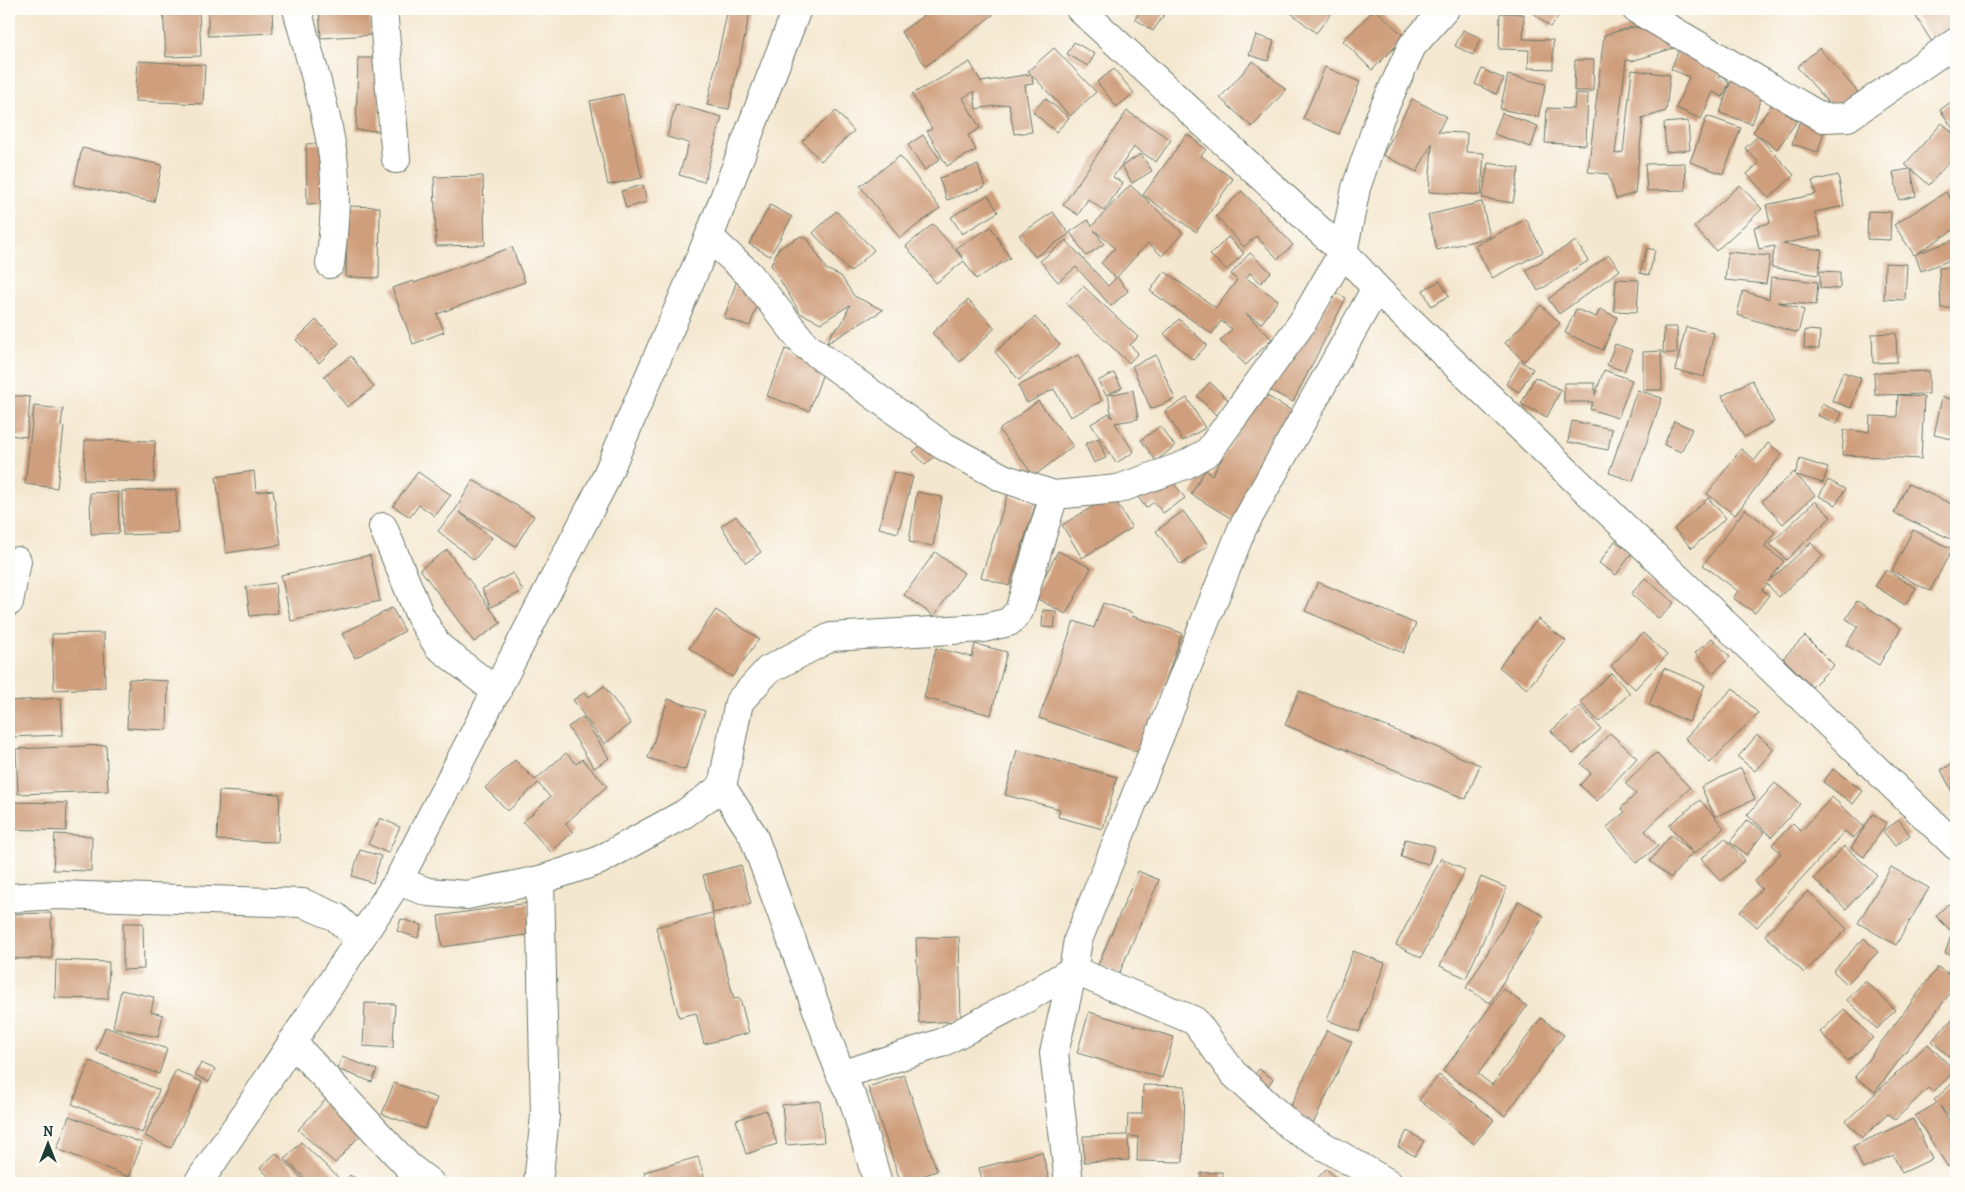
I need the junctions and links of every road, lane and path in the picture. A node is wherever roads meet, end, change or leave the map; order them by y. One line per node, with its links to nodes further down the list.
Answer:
1 (297, 9): 11 (street)
2 (383, 9): 8 (street)
3 (797, 9): 9 (street)
4 (1080, 9): 10 (street)
5 (1445, 9): 10 (street)
6 (1636, 9): 7 (street)
7 (1956, 42)
8 (396, 159)
9 (709, 237): 13 (street); 17 (street)
10 (1343, 252): 12 (street); 13 (street)
11 (330, 264)
12 (1376, 288): 19 (street); 24 (street)
13 (1054, 495): 18 (street)
14 (383, 527): 17 (street)
15 (17, 561): 16 (street)
16 (9, 602)
17 (497, 692): 20 (street)
18 (722, 787): 21 (street); 26 (street)
19 (1956, 846)
20 (398, 880): 21 (street); 23 (street)
21 (540, 880): 29 (street)
22 (9, 898): 23 (street)
23 (359, 939): 25 (street)
24 (1073, 970): 26 (street); 31 (street); 32 (street)
25 (292, 1042): 27 (street); 28 (street)
26 (841, 1075): 30 (street)
27 (198, 1183)
28 (430, 1183)
29 (538, 1183)
30 (878, 1183)
31 (1069, 1183)
32 (1388, 1183)

